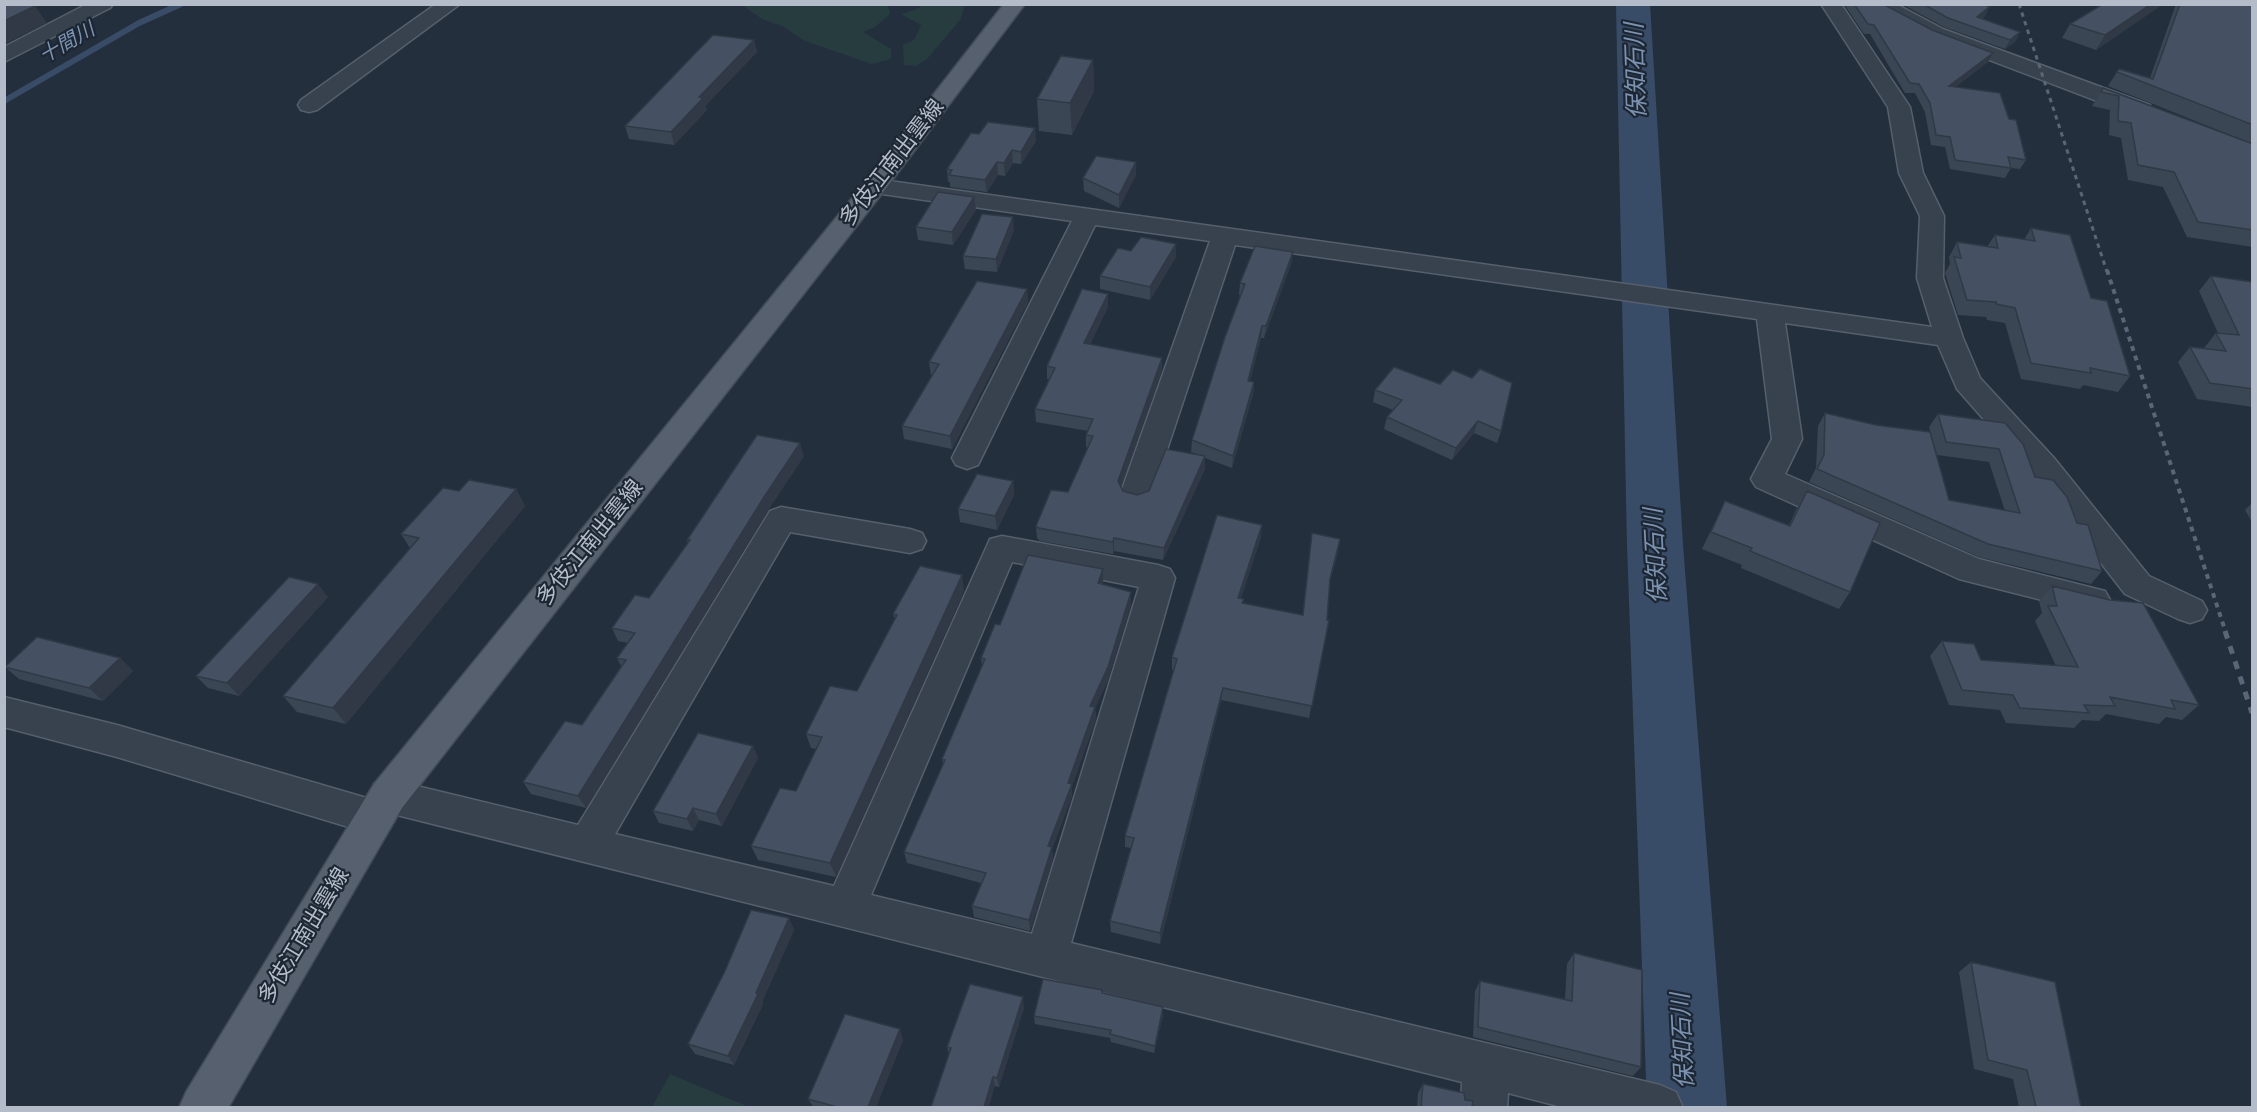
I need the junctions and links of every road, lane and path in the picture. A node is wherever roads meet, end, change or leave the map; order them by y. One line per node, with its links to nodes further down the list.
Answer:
1 (103, 4): 8 (street)
2 (450, 4): 10 (street)
3 (1015, 4): 12 (main road, 多伎江南出雲線)
4 (1831, 4): 16 (street)
5 (1880, 4): 6 (street)
6 (1908, 10): 11 (street)
7 (46, 12): 8 (street)
8 (77, 18): 9 (street)
9 (4, 56)
10 (309, 105)
11 (2157, 116)
12 (875, 186): 13 (street); 21 (main road, 多伎江南出雲線)
13 (1087, 216): 14 (street); 17 (street)
14 (1225, 236): 15 (street); 18 (street)
15 (1770, 311): 16 (street); 16 (street)
16 (1949, 338)
17 (968, 458)
18 (1136, 495)
19 (910, 541): 22 (street)
20 (4, 712): 21 (street)
21 (381, 807): 22 (street); 26 (main road, 多伎江南出雲線)
22 (587, 845): 23 (street)
23 (845, 908): 24 (street); 24 (street)
24 (1046, 957): 25 (street)
25 (1485, 1086): 27 (street)
26 (202, 1107)
27 (1660, 1107)

